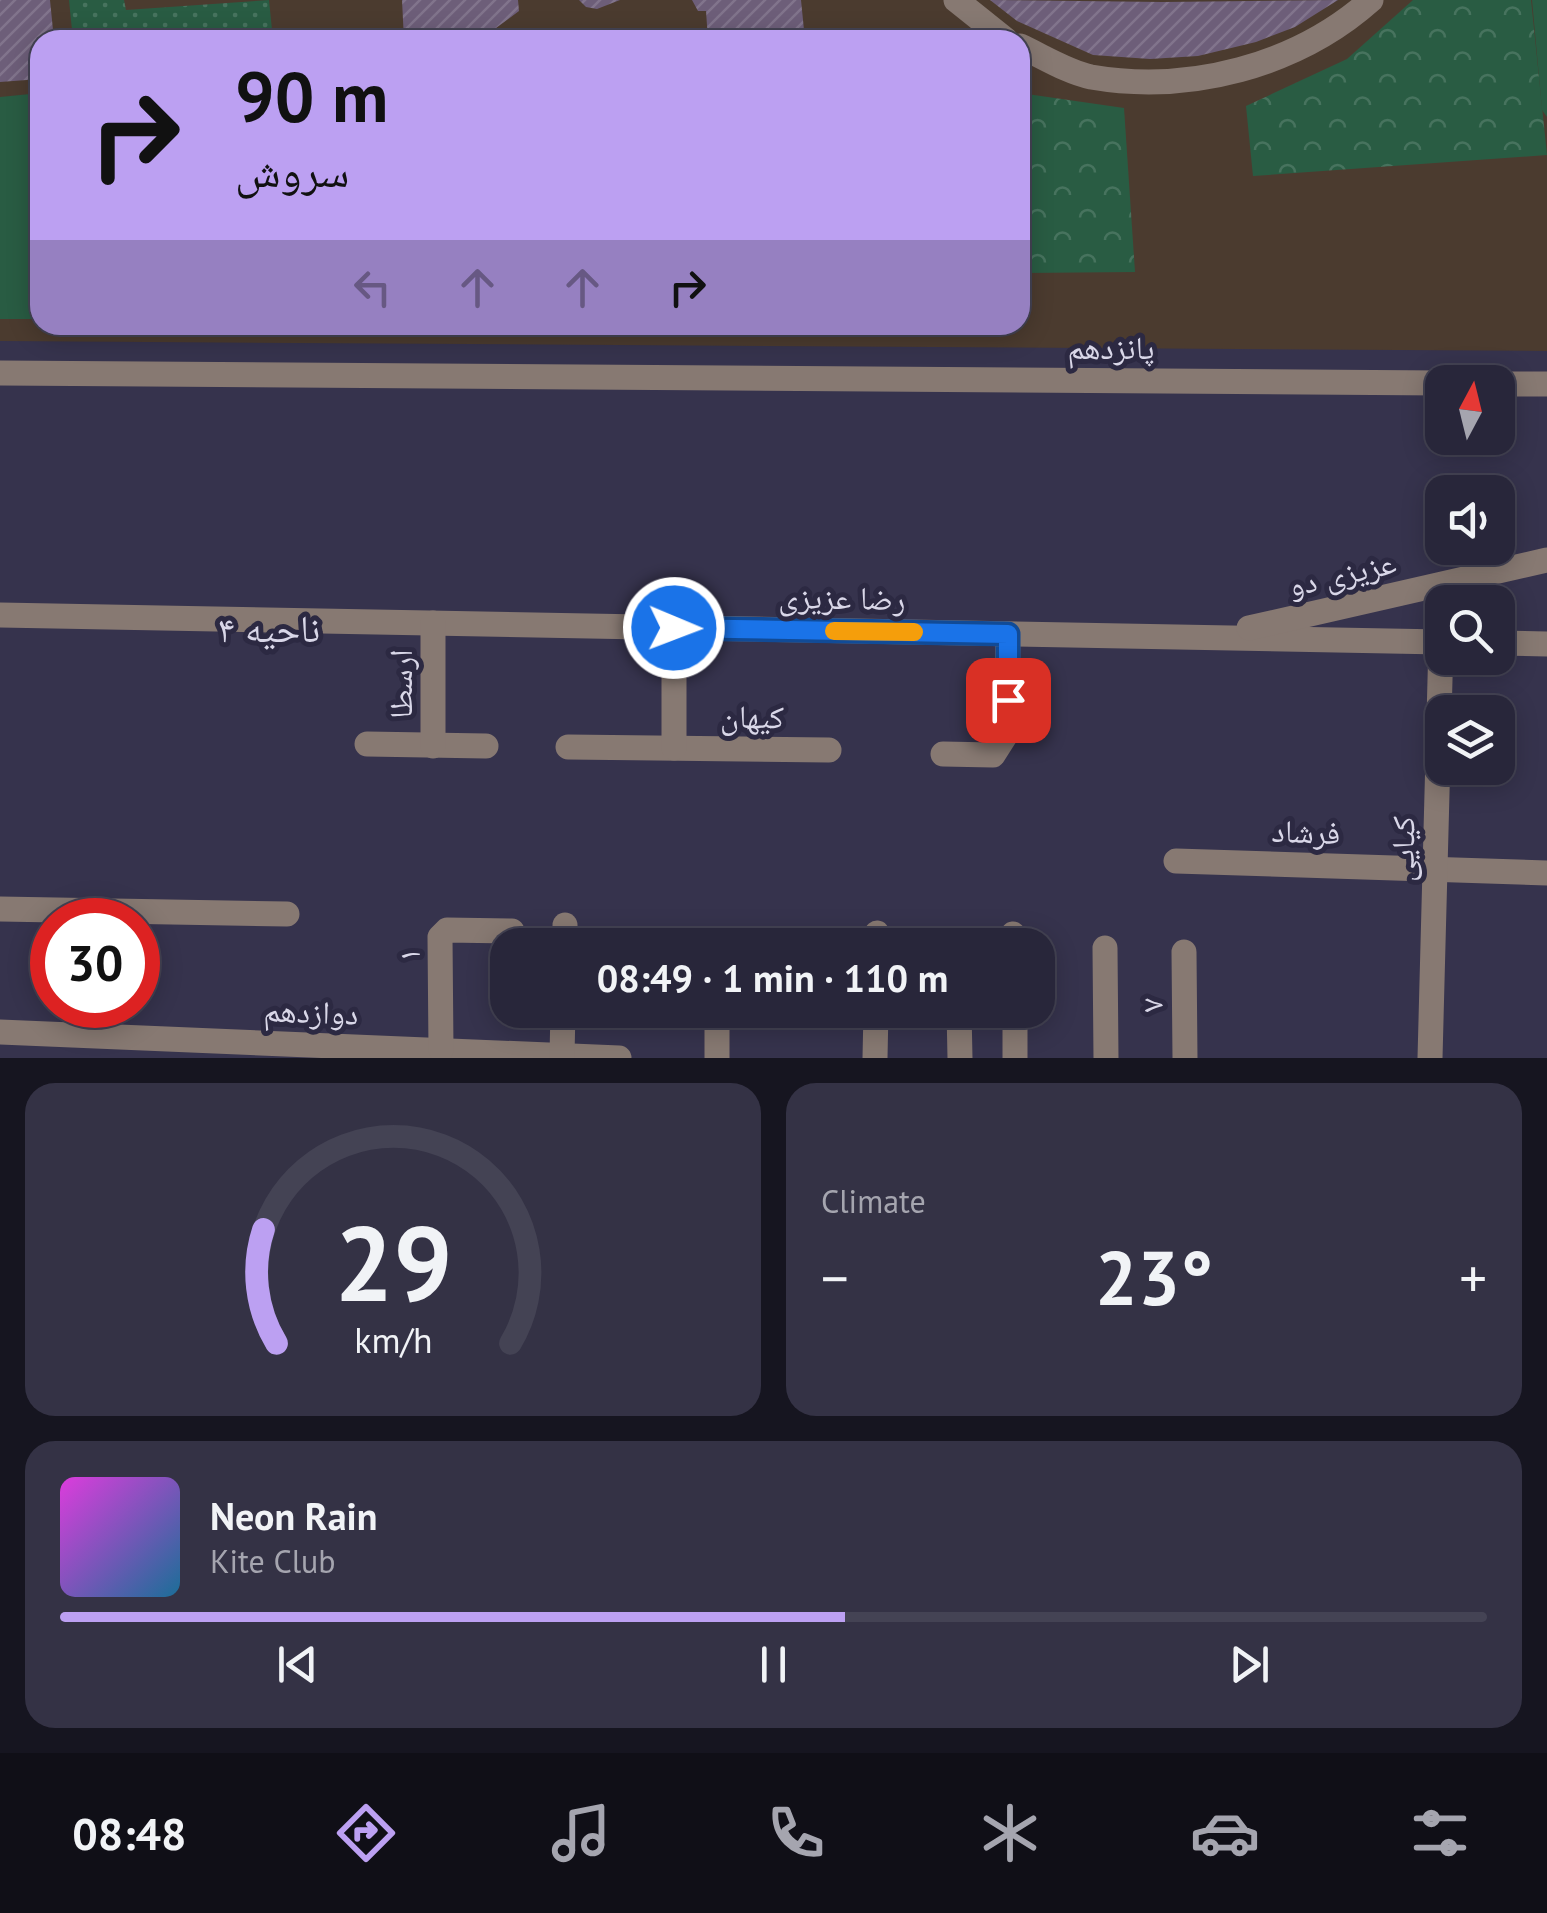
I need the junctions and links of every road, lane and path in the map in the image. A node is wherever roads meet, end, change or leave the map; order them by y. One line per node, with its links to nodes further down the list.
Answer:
1 (956, 0): 3 (street)
2 (1371, 0): 4 (street)
3 (994, 30)
4 (1030, 50)
5 (0, 373): 6 (street, پانزدهم)
6 (1425, 383)
7 (1515, 384): 8 (street)
8 (1547, 384)
9 (1547, 560): 14 (street, عزیزی دو)
10 (0, 615): 11 (street, رضا عزیزی)
11 (434, 623): 12 (street, رضا عزیزی); 20 (street, ارسطا)
12 (674, 628): 13 (street, رضا عزیزی); 23 (street, کیهان)
13 (1008, 634): 14 (street, رضا عزیزی); 25 (street)
14 (1210, 638): 15 (street, رضا عزیزی)
15 (1425, 642)
16 (1515, 643): 17 (street)
17 (1547, 644)
18 (1441, 675): 27 (street, کیایی)
19 (367, 744): 20 (street, ارسطا)
20 (433, 746): 21 (street, ارسطا)
21 (486, 746)
22 (568, 747): 23 (street, کیهان)
23 (674, 748): 24 (street, کیهان)
24 (829, 750)
25 (944, 754)
26 (1176, 861): 27 (street, فرشاد)
27 (1435, 868): 28 (street, فرشاد); 49 (street, کیایی)
28 (1547, 873)
29 (0, 908): 30 (street)
30 (287, 914)
31 (490, 931): 40 (street, ۱)
32 (1105, 948): 47 (street)
33 (1184, 952): 48 (street, ۷)
34 (563, 1028): 41 (street)
35 (718, 1028): 43 (street)
36 (876, 1028): 44 (street)
37 (959, 1028): 45 (street)
38 (1015, 1028): 46 (street)
39 (0, 1032): 40 (street, دوازدهم)
40 (441, 1050): 41 (street, دوازدهم)
41 (562, 1056): 42 (street, دوازدهم)
42 (619, 1058)
43 (718, 1058)
44 (875, 1058)
45 (960, 1058)
46 (1016, 1058)
47 (1106, 1058)
48 (1185, 1058)
49 (1430, 1058)

